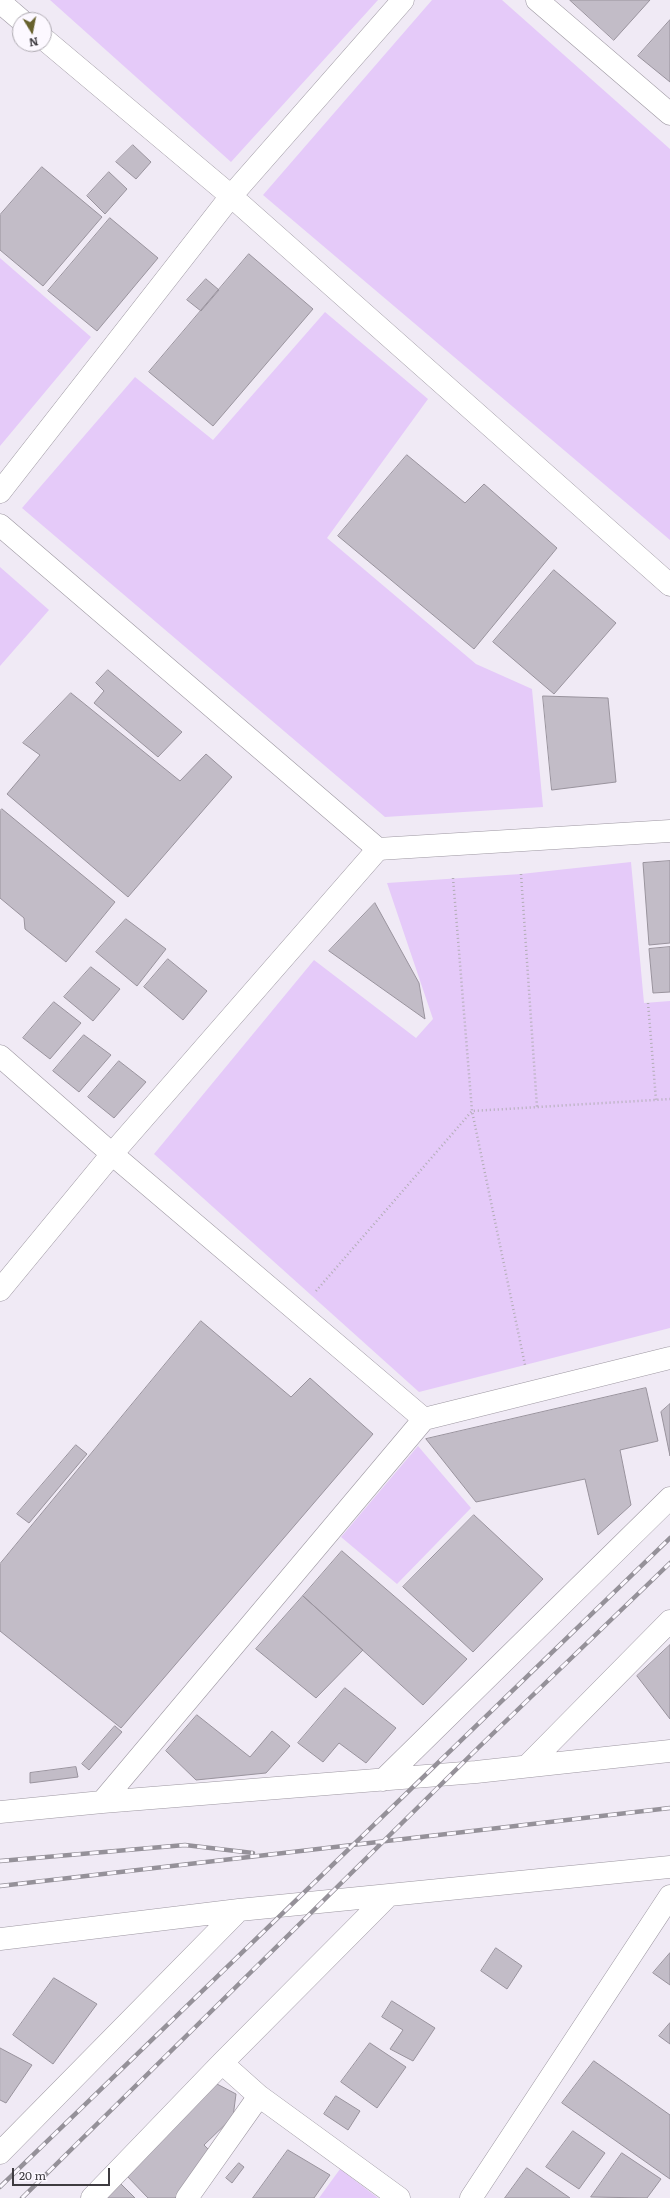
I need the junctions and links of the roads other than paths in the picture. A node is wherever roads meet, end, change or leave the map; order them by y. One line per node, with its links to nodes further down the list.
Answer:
1 (403, 0): 7 (street)
2 (537, 0): 6 (street)
3 (0, 2): 4 (street)
4 (12, 12)
5 (52, 46): 7 (street)
6 (670, 114)
7 (231, 196): 8 (street); 10 (street)
8 (0, 492)
9 (0, 525): 12 (street)
10 (670, 585)
11 (670, 831): 12 (street)
12 (378, 849): 14 (street)
13 (0, 1056): 14 (street)
14 (112, 1154): 15 (street); 17 (street)
15 (0, 1290)
16 (670, 1358): 17 (street)
17 (424, 1419): 23 (street)
18 (670, 1498): 22 (street)
19 (670, 1621): 21 (street)
20 (670, 1751): 21 (street)
21 (527, 1766): 22 (street)
22 (383, 1780): 23 (street)
23 (102, 1802): 24 (street)
24 (2, 1808)
25 (670, 1867): 26 (street)
26 (388, 1896): 28 (street); 30 (street)
27 (670, 1896): 36 (street)
28 (239, 1910): 29 (street); 32 (street)
29 (0, 1939)
30 (222, 2063): 31 (street); 33 (street)
31 (260, 2096): 34 (street); 35 (street)
32 (0, 2153)
33 (92, 2198)
34 (187, 2198)
35 (399, 2198)
36 (471, 2198)

